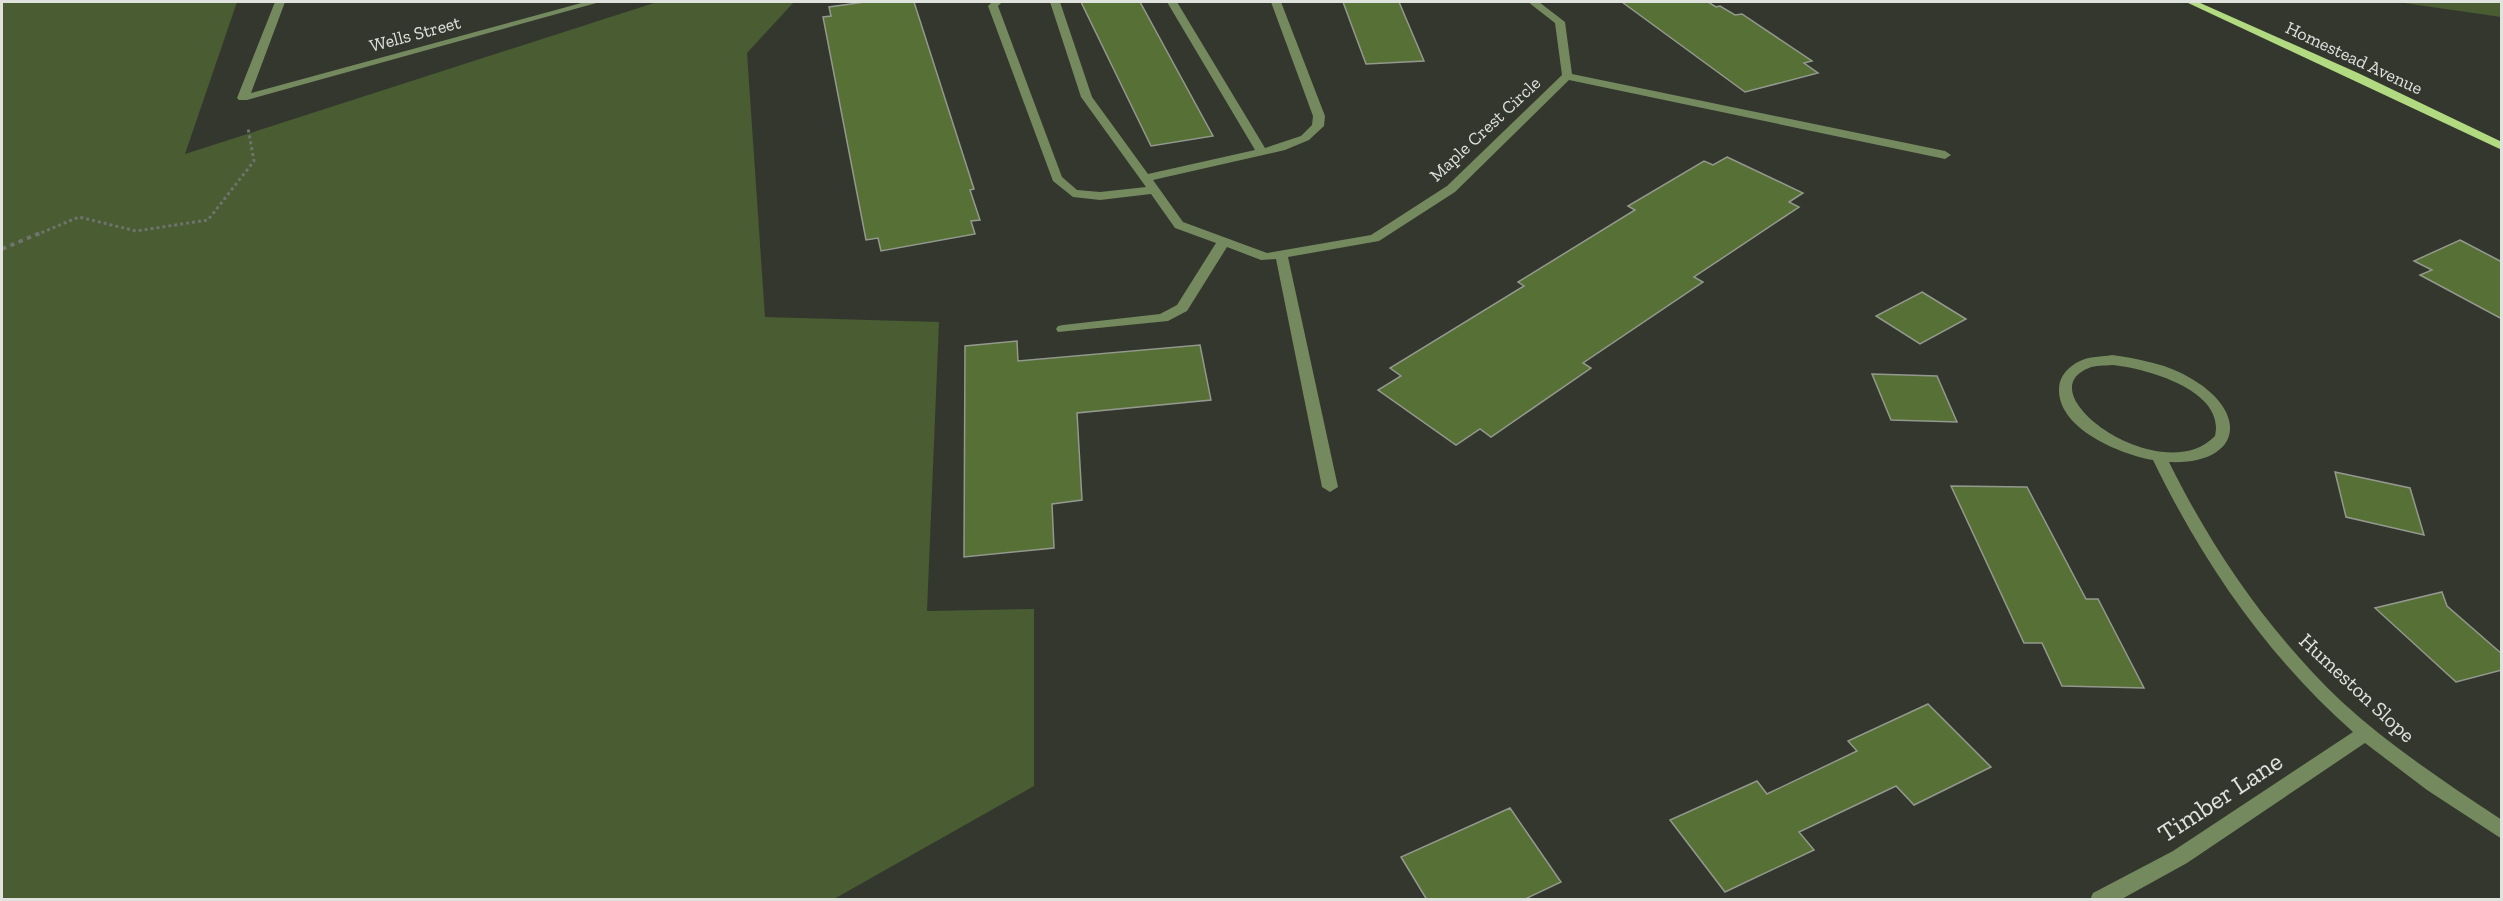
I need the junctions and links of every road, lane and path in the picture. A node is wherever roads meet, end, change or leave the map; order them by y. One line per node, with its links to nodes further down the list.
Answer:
1 (280, 2): 10 (street)
2 (595, 2): 10 (street, Wells Street)
3 (997, 2): 15 (street)
4 (1055, 2): 14 (street, Maple Crest Circle)
5 (1172, 2): 12 (street)
6 (1276, 2): 12 (street)
7 (1533, 2): 9 (street, Maple Crest Circle)
8 (2191, 2): 11 (main road, Homestead Avenue)
9 (1567, 76): 13 (street); 18 (street, Maple Crest Circle)
10 (243, 98): 17 (path)
11 (2502, 147)
12 (1262, 152): 14 (street)
13 (1945, 155)
14 (1145, 178): 15 (street, Maple Crest Circle)
15 (1154, 190): 16 (street, Maple Crest Circle)
16 (1224, 241): 18 (street, Maple Crest Circle); 19 (street)
17 (2, 249)
18 (1281, 254): 21 (street)
19 (1063, 329)
20 (2158, 456): 20 (street); 22 (street, Humeston Slope)
21 (1329, 487)
22 (2366, 733): 23 (street, Humeston Slope); 24 (street, Timber Lane)
23 (2502, 831)
24 (2100, 900)

